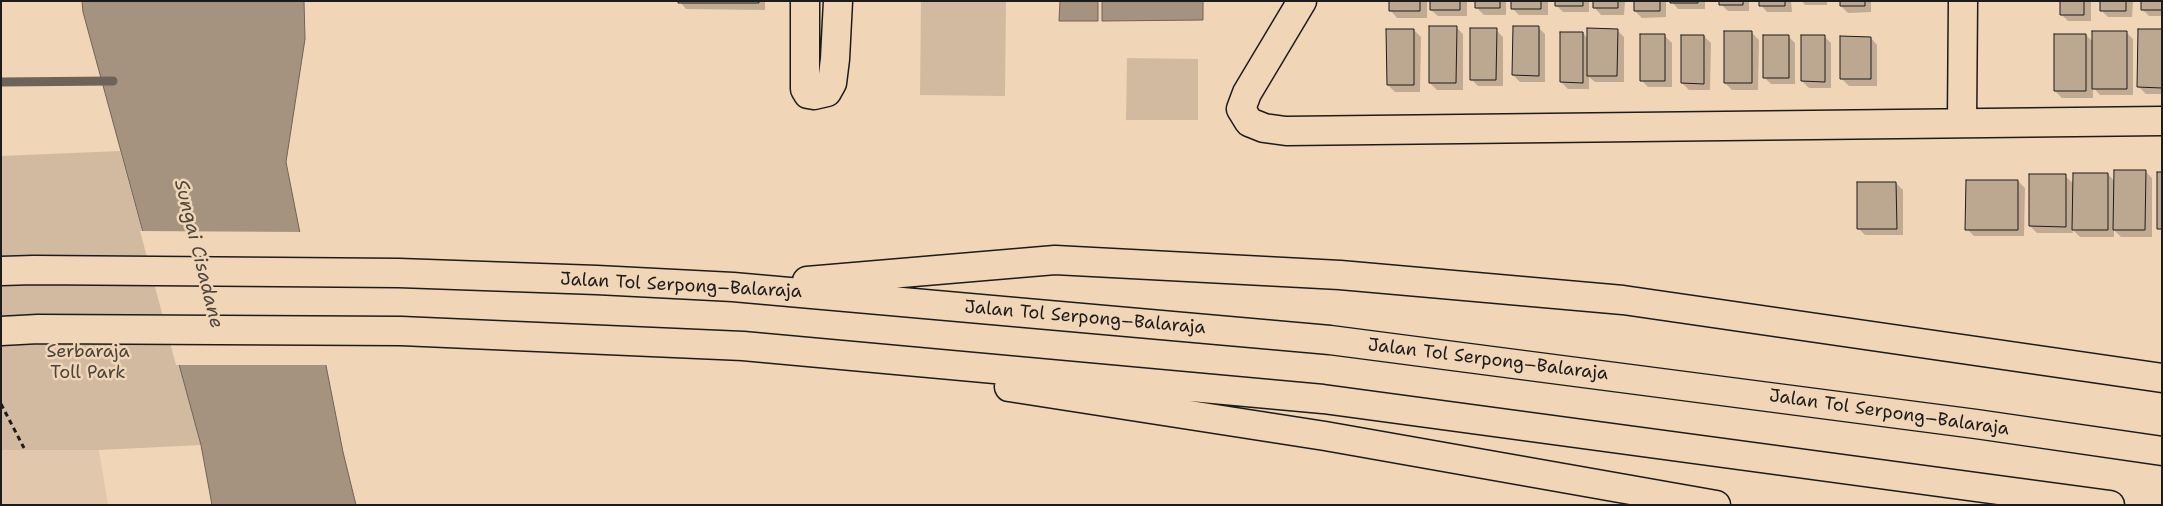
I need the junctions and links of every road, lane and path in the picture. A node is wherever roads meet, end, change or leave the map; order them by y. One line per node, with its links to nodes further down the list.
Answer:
1 (805, 1): 2 (main road)
2 (838, 1)
3 (1302, 1): 6 (main road)
4 (1963, 1): 6 (main road)
5 (2162, 121): 6 (main road)
6 (1962, 122)
7 (1, 271): 8 (main road, Jalan Tol Serpong–Balaraja)
8 (733, 287): 11 (main road); 14 (main road, Jalan Tol Serpong–Balaraja)
9 (1, 331): 10 (main road)
10 (743, 346): 15 (main road); 16 (main road)
11 (2162, 378)
12 (1, 404): 13 (path)
13 (24, 448)
14 (2162, 451)
15 (1716, 505)
16 (2110, 505)

